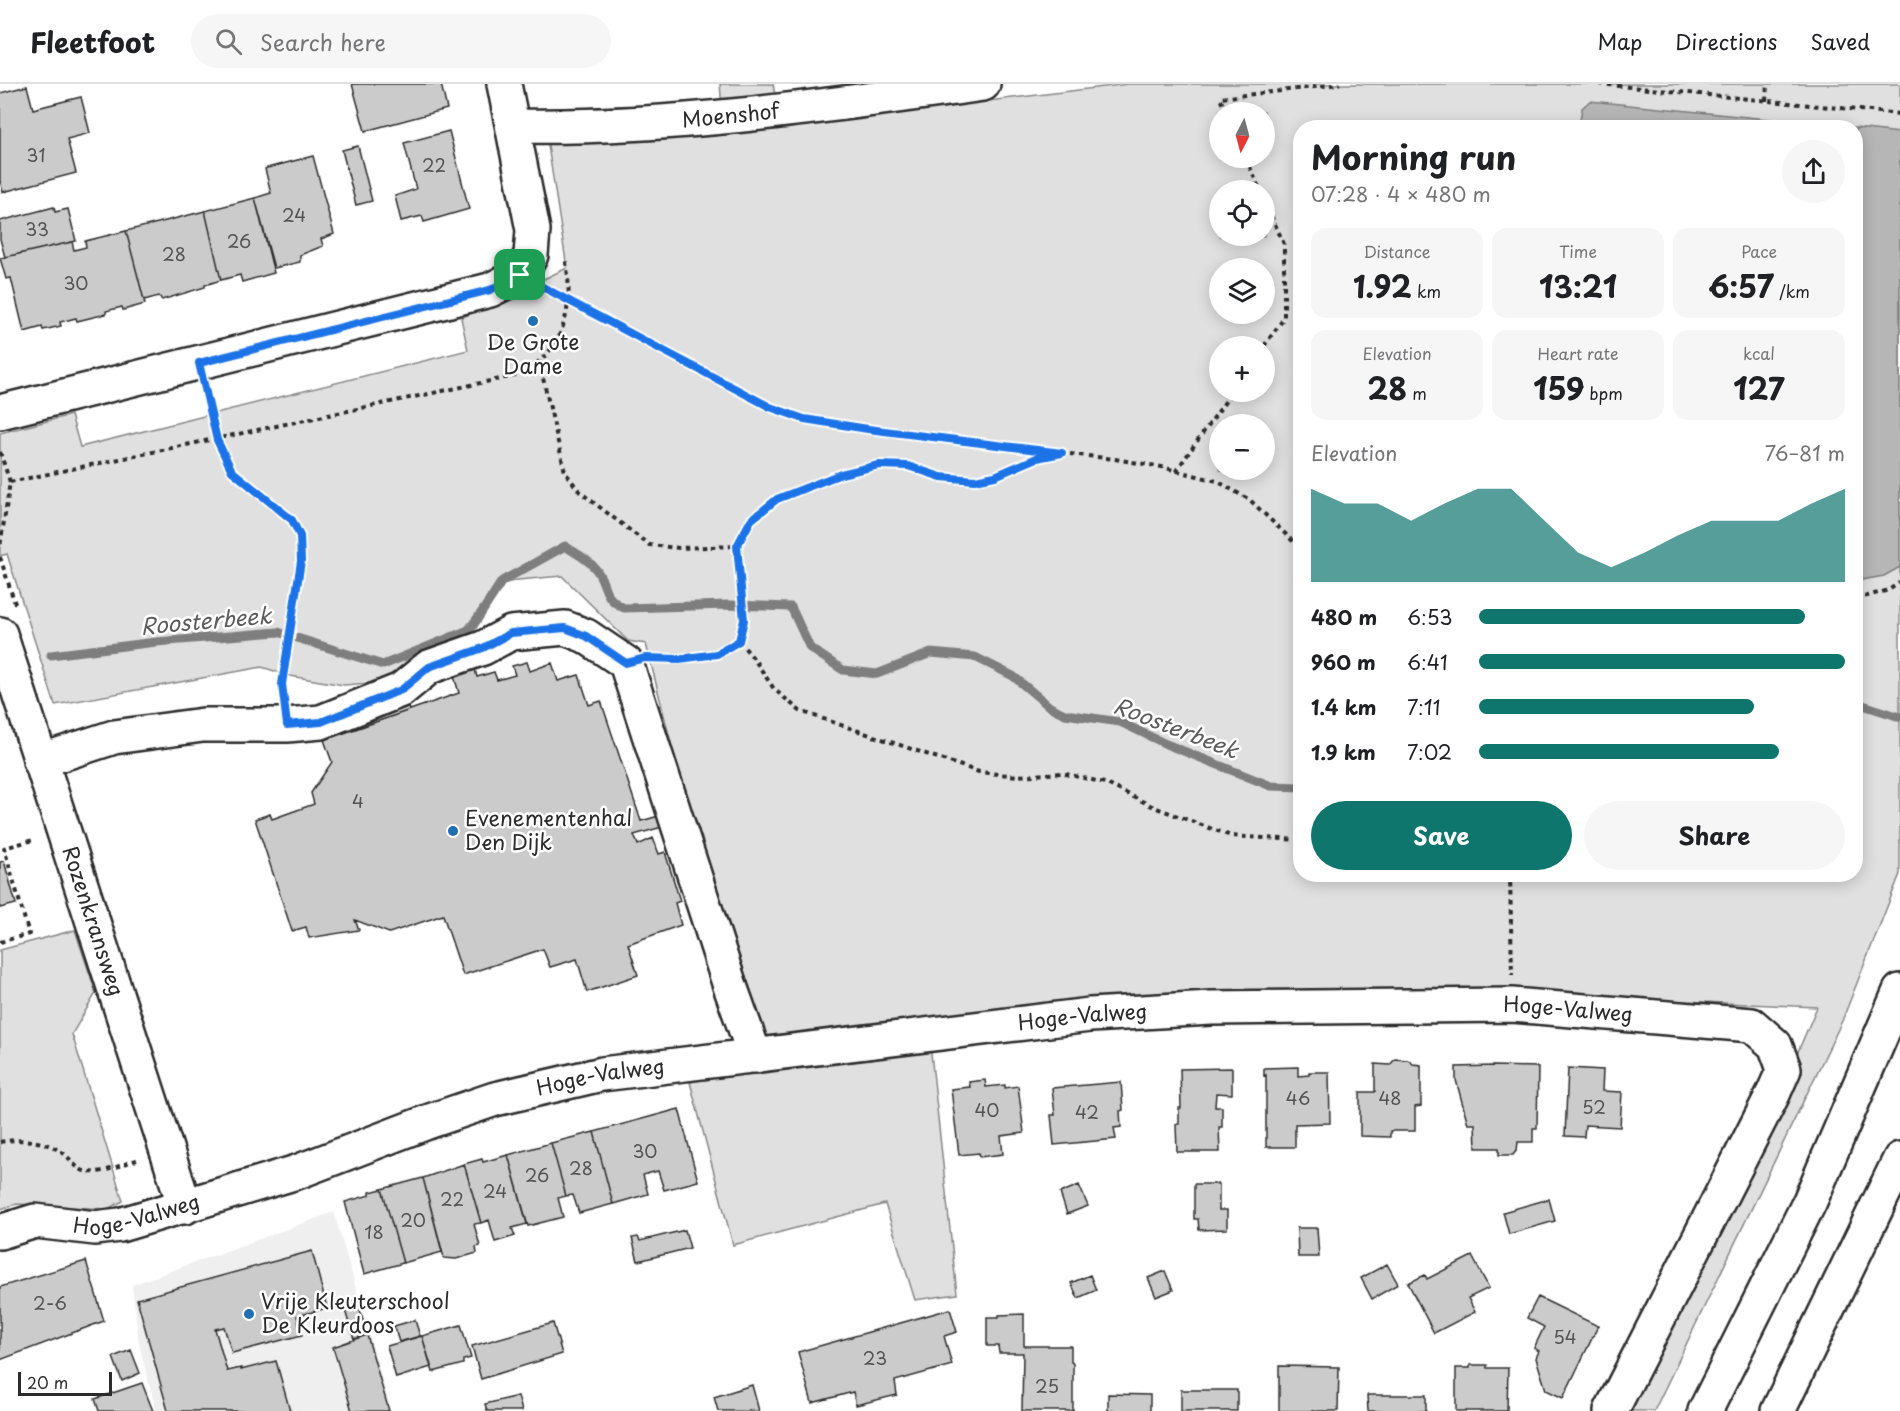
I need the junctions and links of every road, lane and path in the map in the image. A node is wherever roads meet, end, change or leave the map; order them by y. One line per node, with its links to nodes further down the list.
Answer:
1 (504, 84): 9 (main road)
2 (983, 84): 9 (main road, Moenshof)
3 (1340, 84): 7 (path)
4 (1599, 84): 6 (path)
5 (1767, 84): 6 (path)
6 (1766, 101): 8 (path)
7 (1222, 102)
8 (1900, 114)
9 (513, 126): 12 (main road)
10 (1275, 224): 14 (path)
11 (565, 257): 13 (path)
12 (520, 275): 13 (path); 16 (main road)
13 (569, 300): 15 (path); 21 (path)
14 (1271, 336)
15 (539, 361): 19 (path); 27 (path)
16 (199, 363): 18 (main road); 19 (path)
17 (1225, 402): 22 (path)
18 (0, 411)
19 (217, 440): 23 (path); 35 (path)
20 (0, 452): 23 (path)
21 (1062, 453): 22 (path); 27 (path)
22 (1176, 471): 26 (path)
23 (10, 483): 24 (path)
24 (5, 509): 25 (path); 28 (path)
25 (0, 512)
26 (1293, 541)
27 (737, 546): 32 (path)
28 (0, 547)
29 (1900, 582): 30 (path)
30 (1863, 597)
31 (0, 634): 34 (main road, Rozenkransweg)
32 (739, 641): 33 (path); 38 (path)
33 (626, 663): 35 (main road); 43 (main road)
34 (11, 705): 36 (main road, Rozenkransweg)
35 (287, 725): 36 (main road)
36 (40, 761): 37 (main road, Rozenkransweg)
37 (63, 831): 40 (path); 47 (main road, Rozenkransweg)
38 (1293, 840)
39 (1510, 882): 42 (path)
40 (0, 942)
41 (1900, 991): 50 (main road)
42 (1512, 1005): 43 (main road, Hoge-Valweg); 49 (main road, Hoge-Valweg)
43 (755, 1056): 47 (main road, Hoge-Valweg)
44 (0, 1142): 46 (path)
45 (1900, 1159): 51 (main road)
46 (112, 1167)
47 (185, 1207): 48 (main road, Hoge-Valweg)
48 (0, 1232)
49 (1611, 1411)
50 (1705, 1411)
51 (1778, 1411)

